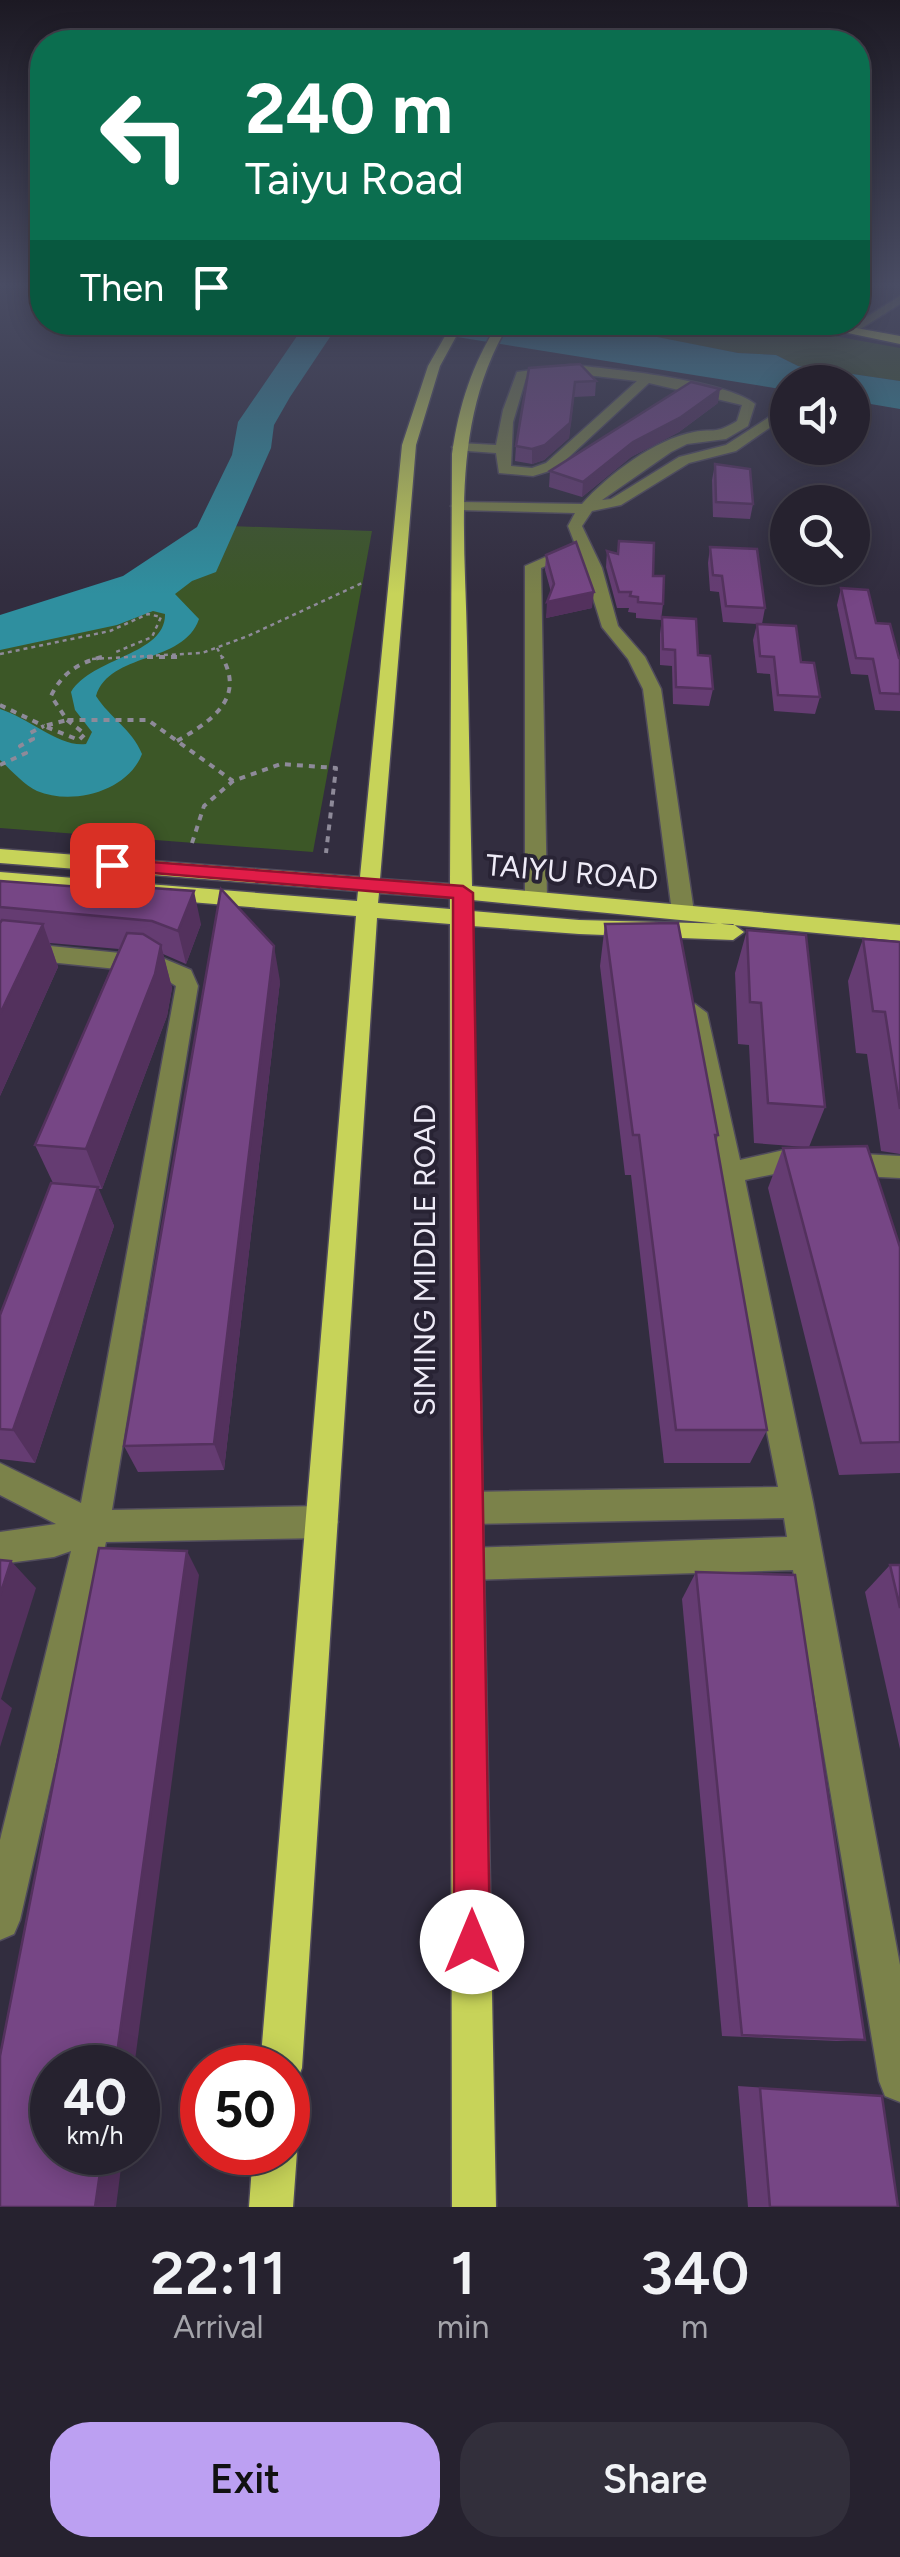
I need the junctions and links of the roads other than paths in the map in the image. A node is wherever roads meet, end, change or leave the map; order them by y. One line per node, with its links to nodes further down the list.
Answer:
1 (426, 388): 17 (main road)
2 (470, 388): 9 (main road, SIMING MIDDLE ROAD)
3 (517, 388): 10 (street)
4 (636, 388): 11 (street)
5 (683, 388): 8 (street)
6 (770, 421): 13 (street)
7 (710, 431): 8 (street)
8 (685, 440): 13 (street)
9 (460, 448): 10 (street); 12 (main road, SIMING MIDDLE ROAD)
10 (502, 449): 11 (street)
11 (518, 490): 12 (street); 13 (street)
12 (458, 506): 19 (main road, SIMING MIDDLE ROAD)
13 (581, 509): 14 (street)
14 (583, 545): 18 (street); 20 (street)
15 (0, 856): 17 (main road, TAIYU ROAD)
16 (0, 880): 17 (main road, TAIYU ROAD)
17 (368, 898): 19 (main road, TAIYU ROAD); 30 (main road)
18 (536, 898): 19 (main road, TAIYU ROAD); 20 (main road, TAIYU ROAD)
19 (464, 906): 22 (main road, TAIYU ROAD); 29 (main road, SIMING MIDDLE ROAD)
20 (683, 912): 21 (main road, TAIYU ROAD)
21 (900, 933)
22 (900, 942)
23 (0, 948): 31 (street)
24 (695, 1013): 26 (street)
25 (900, 1166): 26 (street)
26 (732, 1172): 28 (street)
27 (0, 1478): 31 (street)
28 (797, 1502): 29 (street); 33 (street)
29 (469, 1508): 34 (main road, SIMING MIDDLE ROAD)
30 (322, 1522): 31 (street); 36 (main road)
31 (93, 1526): 32 (street); 35 (street)
32 (0, 1548)
33 (806, 1553): 34 (street); 37 (street)
34 (470, 1564): 40 (main road, SIMING MIDDLE ROAD)
35 (0, 1920)
36 (283, 2045)
37 (900, 2081)
38 (273, 2175): 39 (main road)
39 (271, 2207)
40 (474, 2207)

